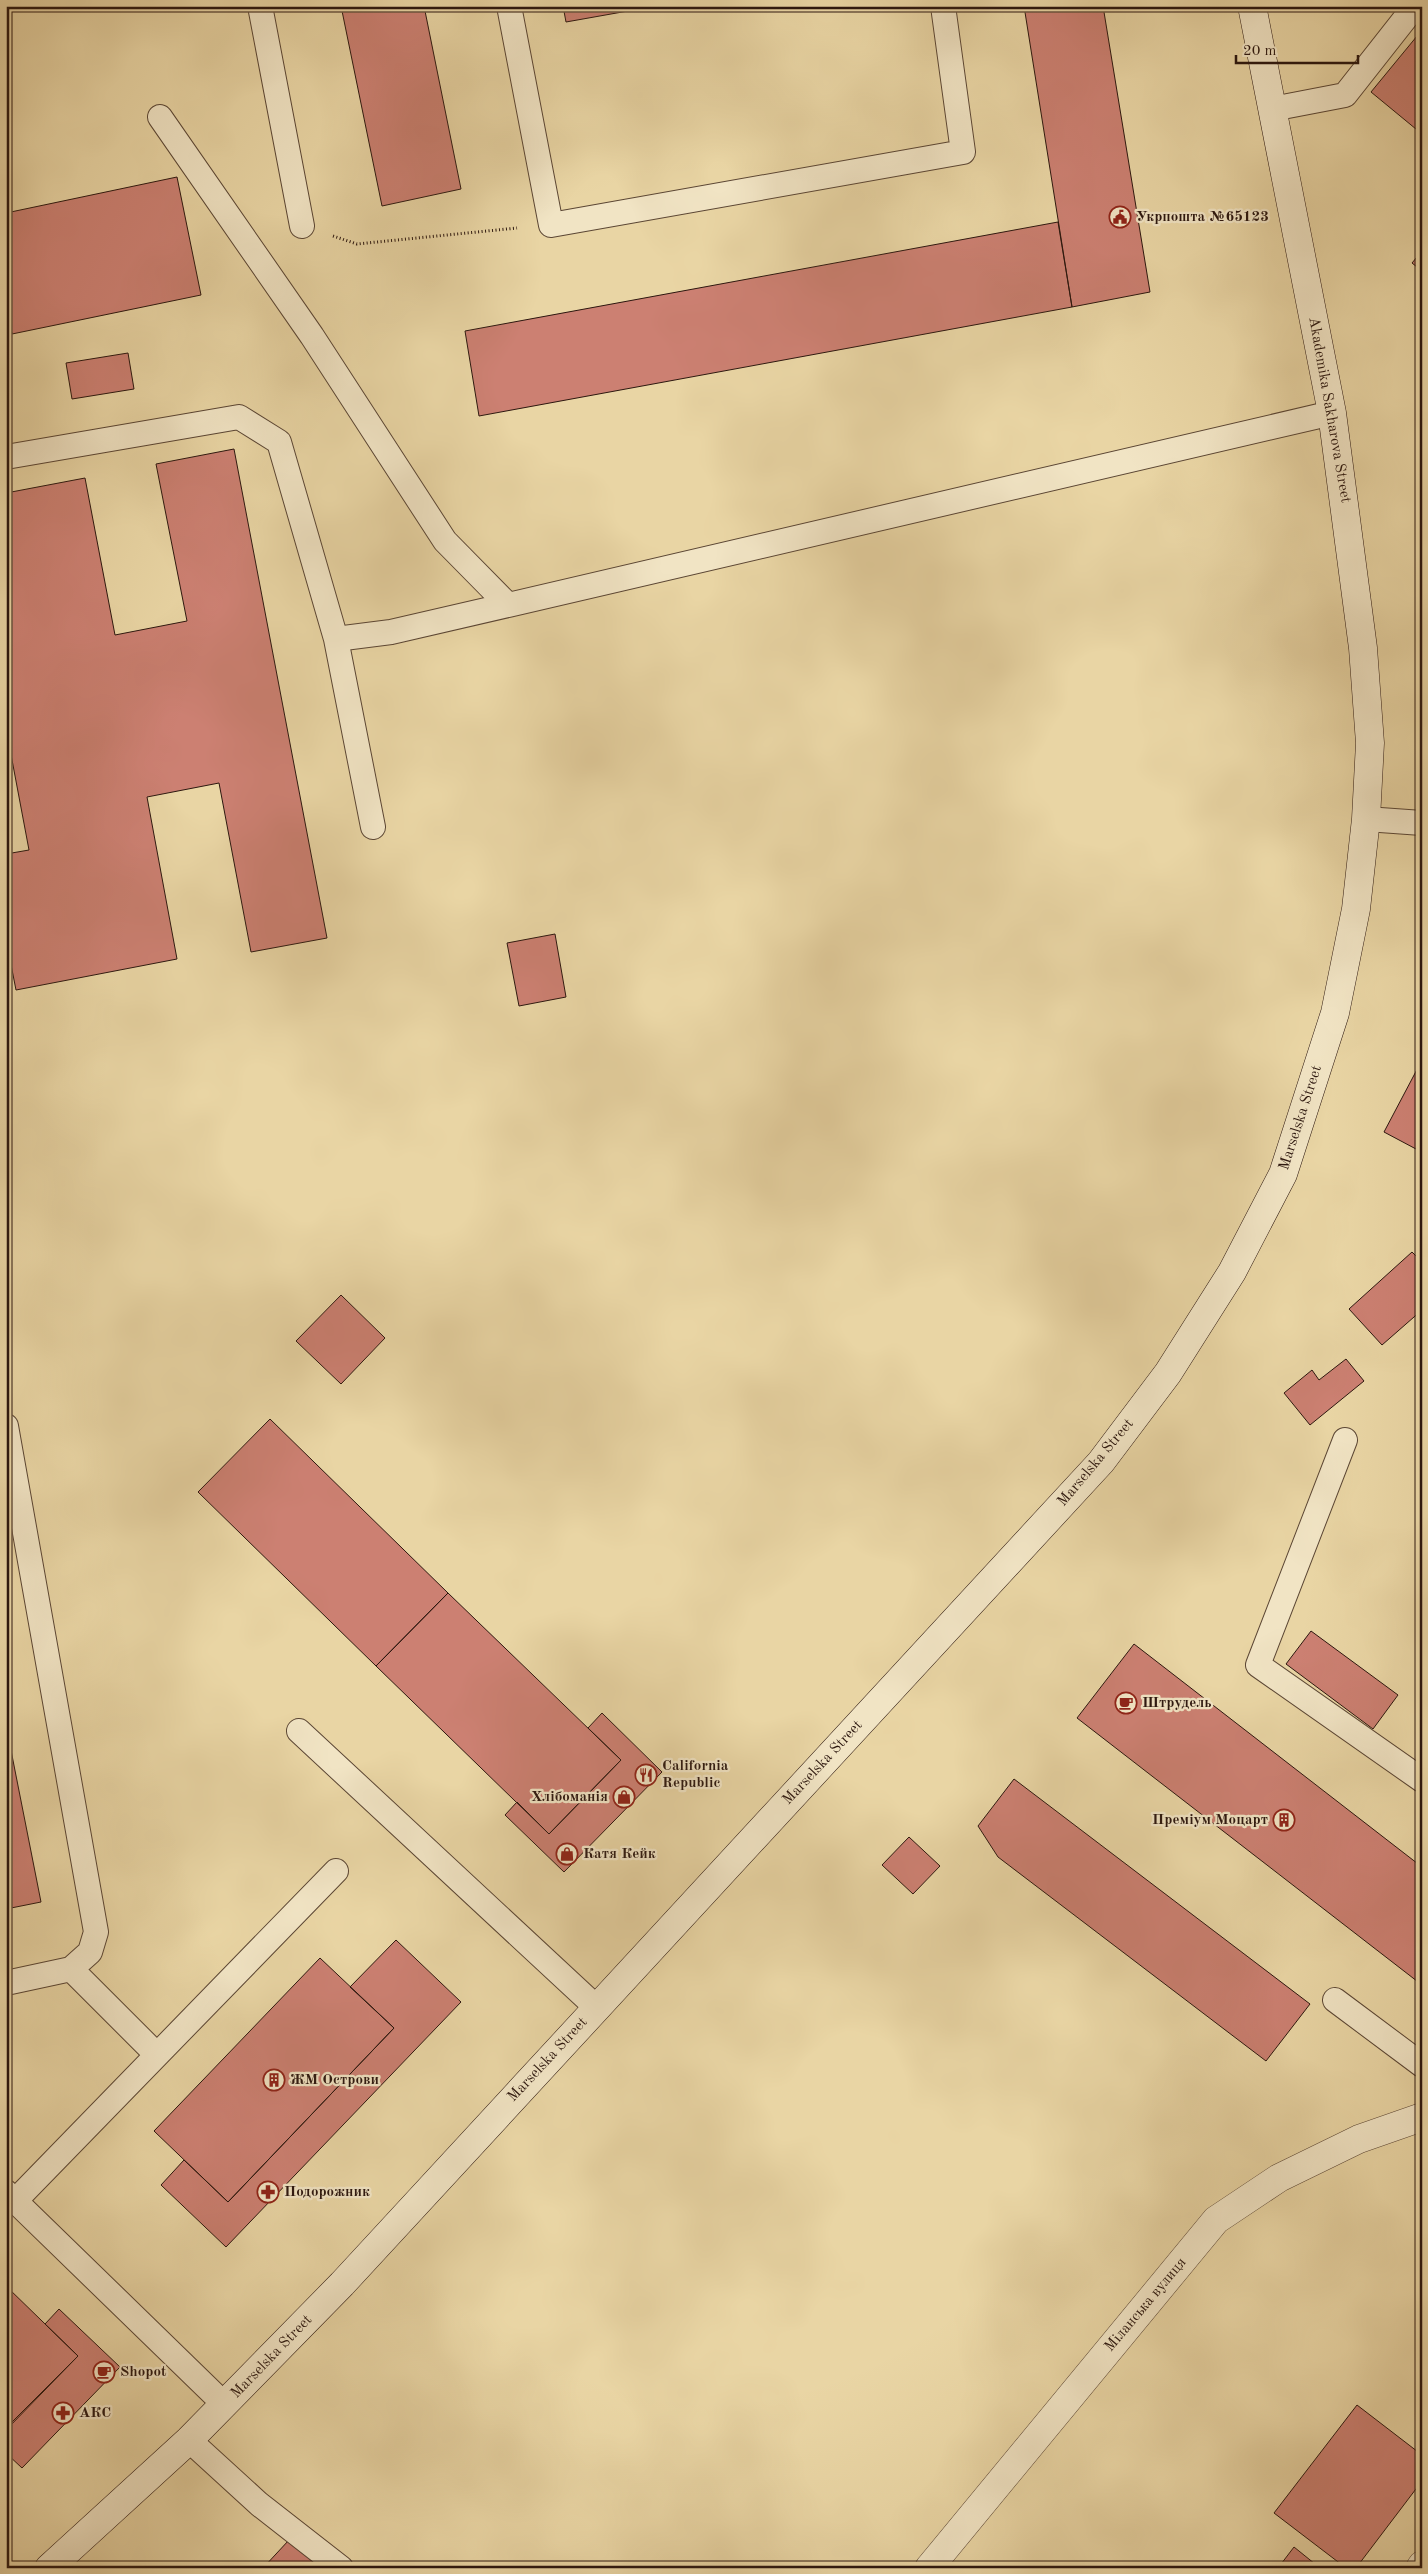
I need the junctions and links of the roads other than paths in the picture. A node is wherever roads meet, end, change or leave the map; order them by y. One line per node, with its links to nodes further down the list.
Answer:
1 (260, 6): 8 (lane)
2 (509, 6): 3 (lane)
3 (943, 6)
4 (1252, 6): 6 (street, Akademika Sakharova Street)
5 (1415, 6): 6 (lane)
6 (1272, 109): 9 (street, Akademika Sakharova Street)
7 (160, 117): 11 (lane)
8 (302, 226)
9 (1332, 413): 11 (lane); 13 (street, Akademika Sakharova Street)
10 (6, 457): 12 (lane)
11 (508, 605): 12 (lane)
12 (336, 640): 15 (lane)
13 (1366, 818): 14 (lane); 24 (street, Marselska Street)
14 (1422, 823)
15 (373, 827)
16 (6, 1426): 21 (lane)
17 (1345, 1440): 19 (lane)
18 (299, 1732): 24 (lane)
19 (1422, 1780)
20 (336, 1871): 25 (lane)
21 (71, 1969): 22 (lane); 25 (lane)
22 (6, 1983)
23 (1335, 2000): 26 (lane)
24 (597, 2008): 29 (street, Marselska Street)
25 (156, 2054): 28 (lane)
26 (1422, 2065)
27 (1422, 2117): 33 (street, Міланська вулиця)
28 (11, 2196): 29 (lane)
29 (225, 2405): 30 (street, Marselska Street)
30 (190, 2440): 31 (street, Marselska Street); 32 (lane)
31 (49, 2568)
32 (341, 2568)
33 (929, 2568)

